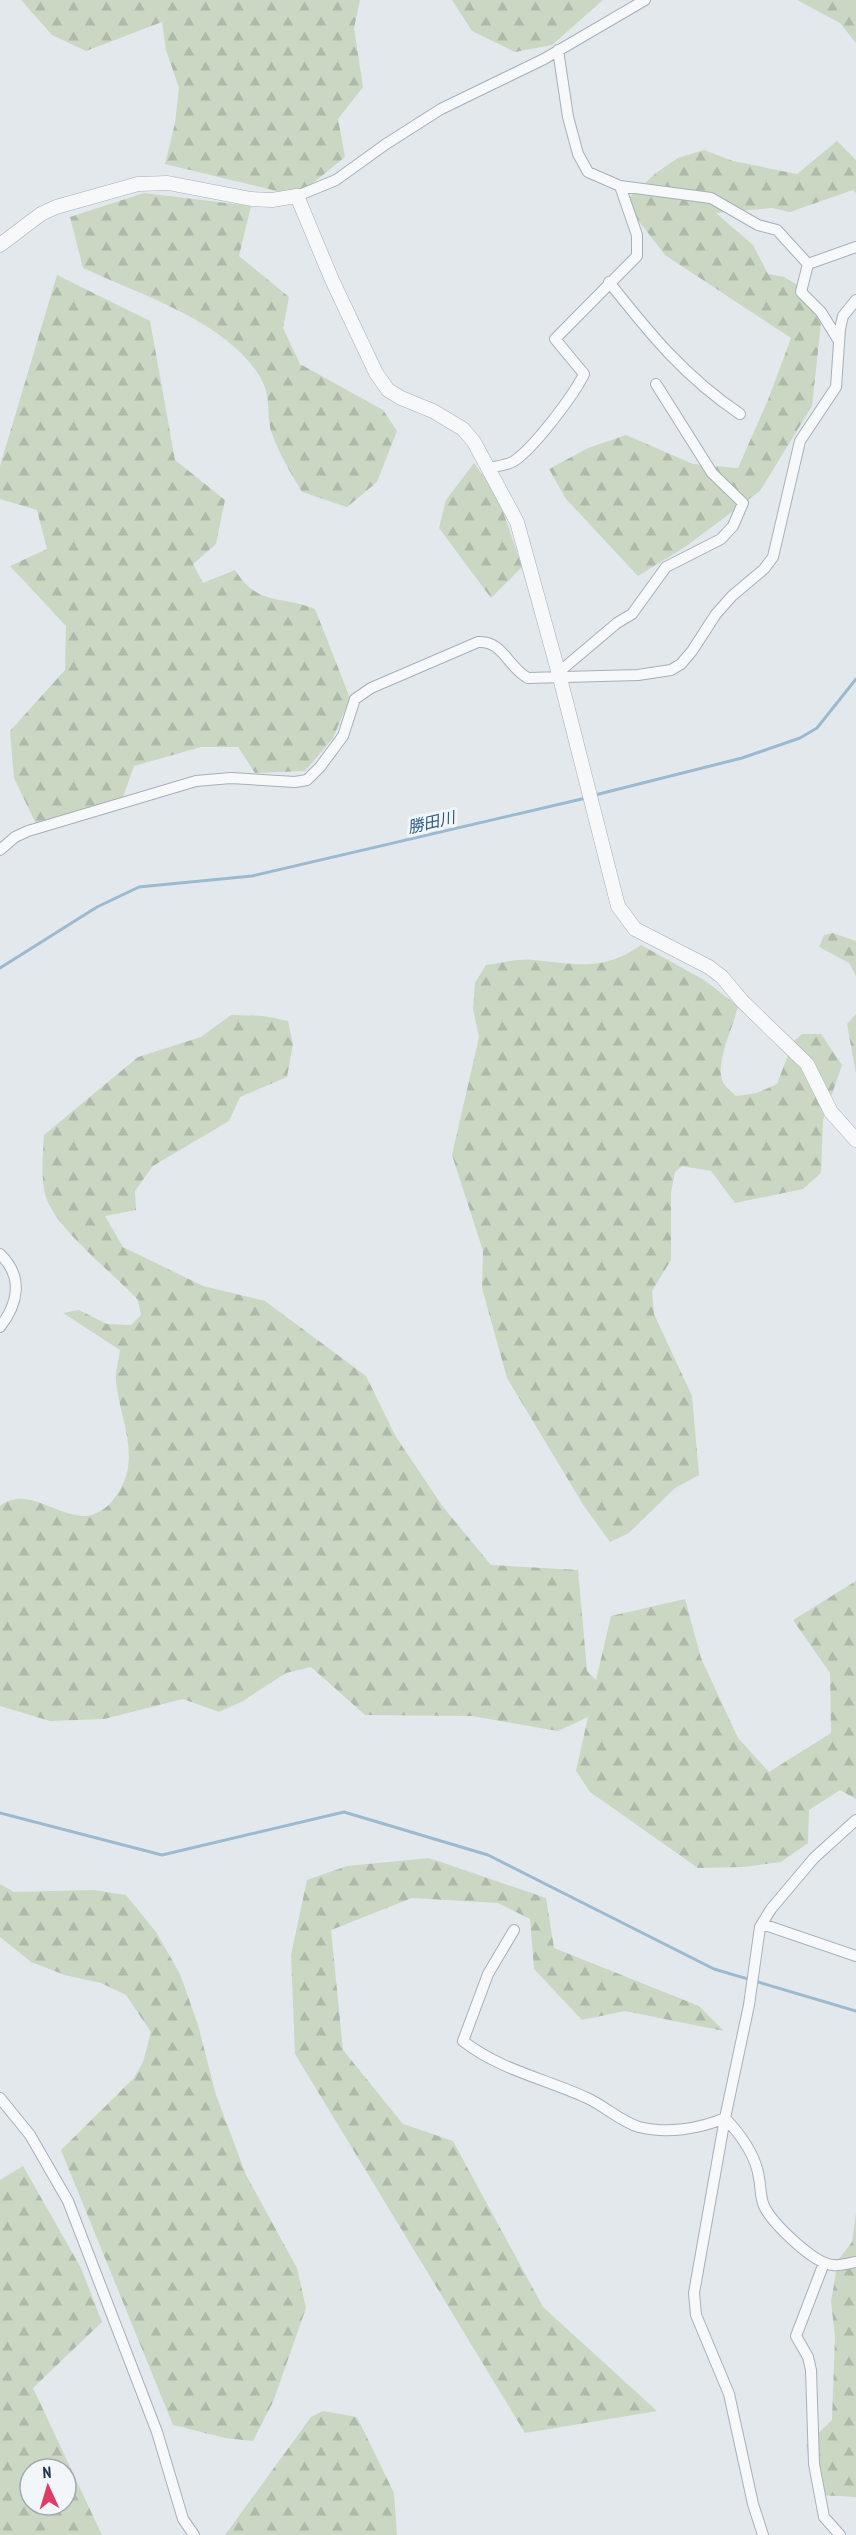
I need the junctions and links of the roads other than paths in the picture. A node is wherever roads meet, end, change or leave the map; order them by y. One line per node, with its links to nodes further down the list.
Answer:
1 (645, 0): 2 (street)
2 (558, 50): 3 (street); 4 (street)
3 (620, 186): 7 (street); 8 (street)
4 (297, 196): 5 (street); 13 (street)
5 (0, 245)
6 (856, 247): 7 (street)
7 (808, 264): 10 (street)
8 (609, 282): 12 (street); 13 (street)
9 (856, 300): 10 (street)
10 (839, 341): 14 (street)
11 (656, 384): 14 (street)
12 (740, 414)
13 (487, 468): 14 (street)
14 (560, 675): 15 (street); 16 (street)
15 (0, 849)
16 (856, 1140)
17 (0, 1254): 18 (street)
18 (0, 1327)
19 (856, 1820): 20 (street)
20 (762, 1924): 22 (street); 24 (street)
21 (514, 1930): 24 (street)
22 (856, 1956)
23 (0, 2098): 27 (street)
24 (725, 2118): 26 (street); 28 (street)
25 (856, 2262): 26 (street)
26 (824, 2264): 29 (street)
27 (194, 2535)
28 (763, 2535)
29 (840, 2535)

